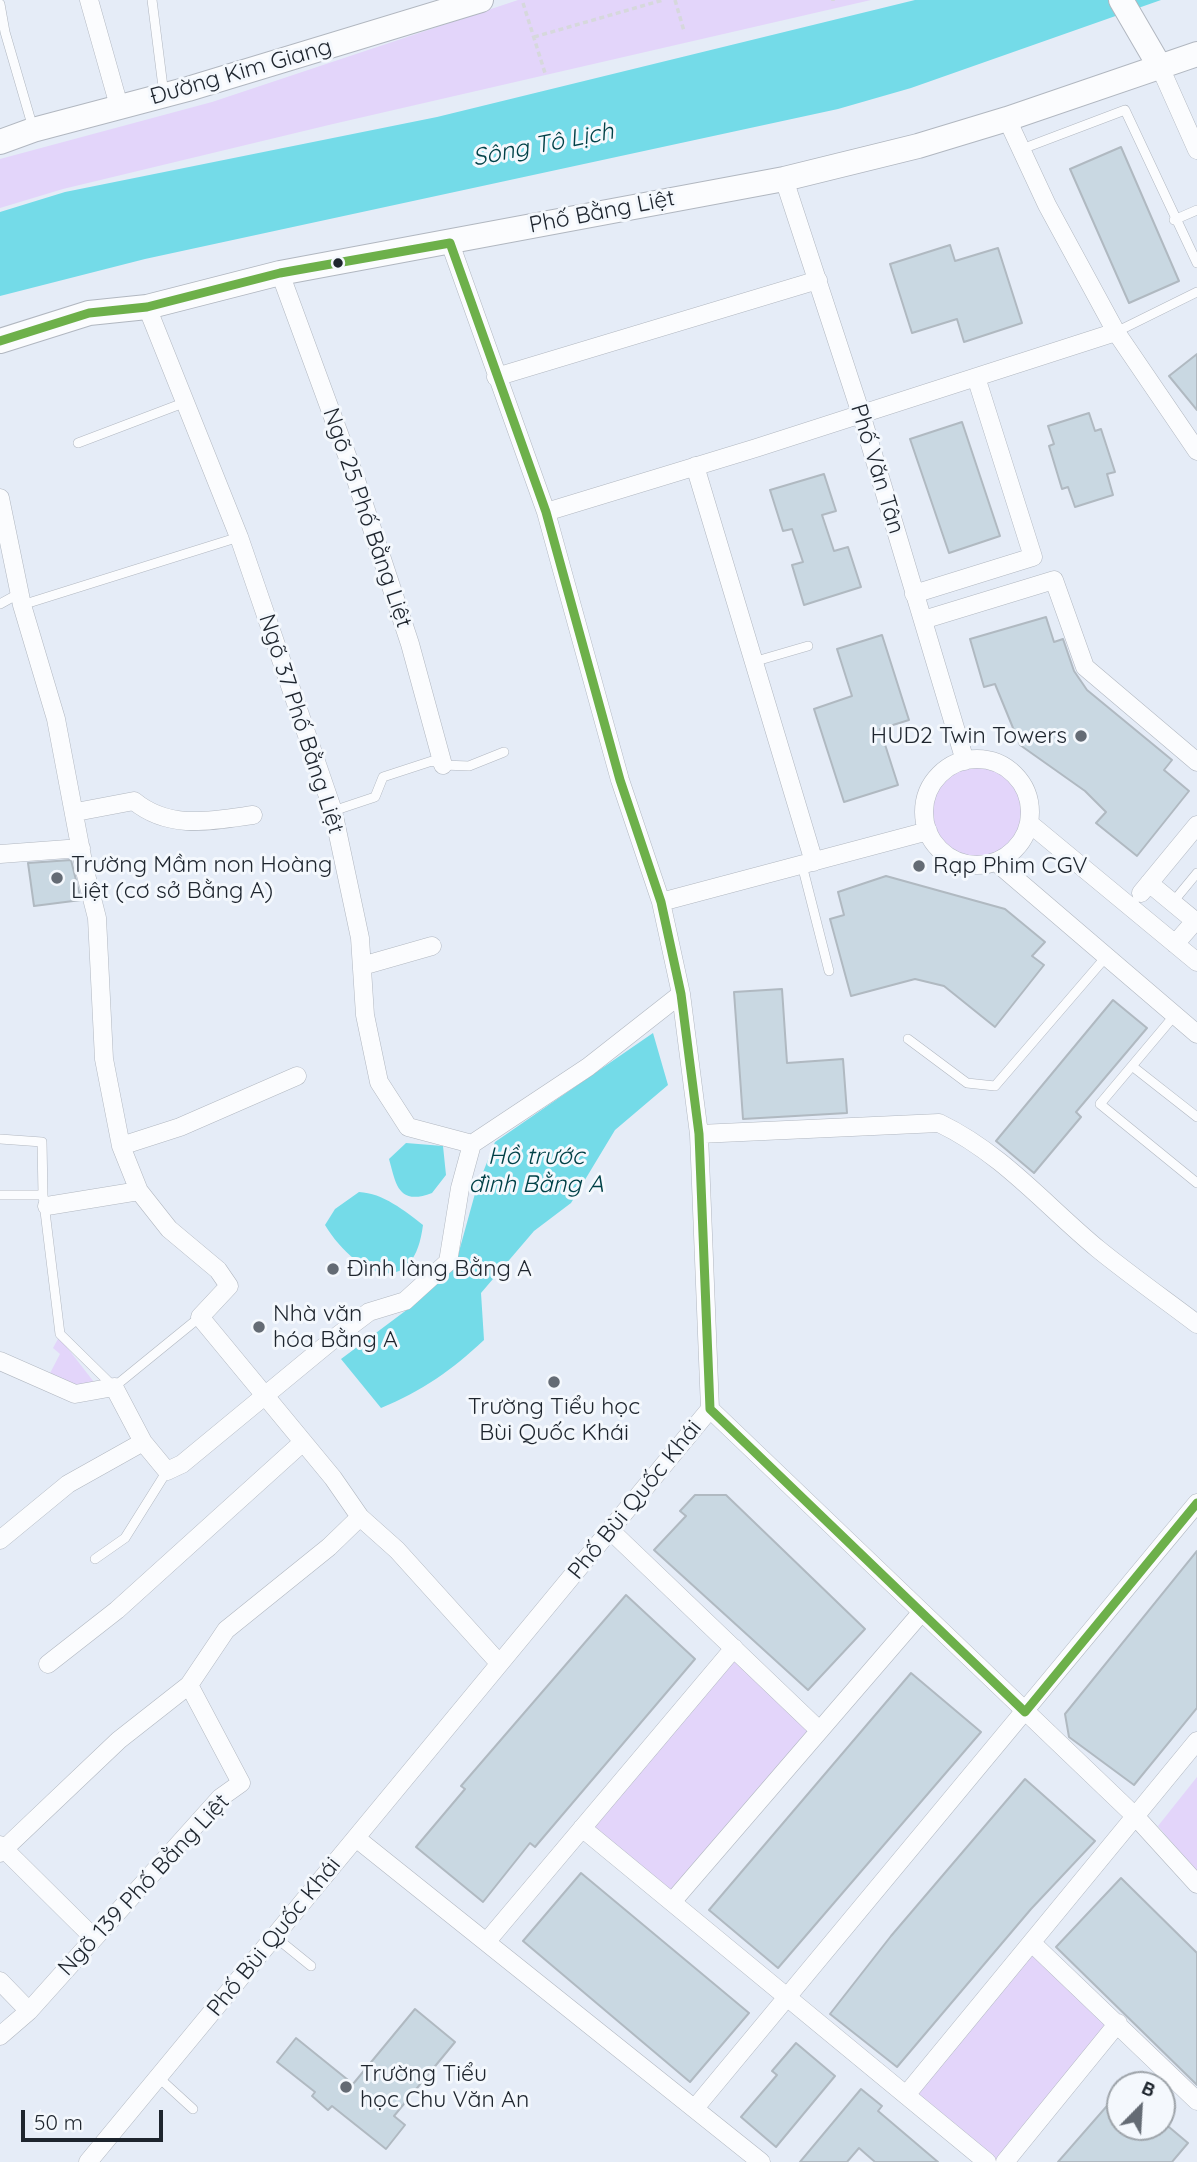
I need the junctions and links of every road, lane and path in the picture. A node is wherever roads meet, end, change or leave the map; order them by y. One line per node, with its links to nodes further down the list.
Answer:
1 (89, 0): 15 (street)
2 (152, 0): 14 (lane)
3 (663, 0): 10 (path)
4 (675, 0): 9 (path)
5 (1121, 0): 12 (street)
6 (478, 1): 14 (street, Đường Kim Giang)
7 (523, 3): 10 (path)
8 (0, 4): 17 (lane)
9 (684, 31)
10 (534, 37): 13 (path)
11 (1197, 54): 12 (street, Phố Bằng Liệt)
12 (1160, 67): 16 (street, Phố Bằng Liệt); 20 (street)
13 (545, 73)
14 (164, 96): 15 (street, Đường Kim Giang)
15 (119, 106): 17 (street, Đường Kim Giang)
16 (1007, 119): 19 (street); 21 (street, Phố Bằng Liệt)
17 (33, 130): 18 (street, Đường Kim Giang)
18 (0, 142)
19 (1022, 149): 23 (lane); 30 (street)
20 (1197, 150)
21 (784, 179): 24 (street, Phố Bằng Liệt); 27 (street, Phố Văn Tân)
22 (1197, 210): 23 (lane)
23 (1174, 220): 25 (lane)
24 (450, 243): 26 (street, Phố Bằng Liệt); 32 (street, Phố Bùi Quốc Khái)
25 (1197, 263)
26 (281, 273): 29 (street, Phố Bằng Liệt); 51 (street, Ngõ 25 Phố Bằng Liệt)
27 (818, 280): 32 (street); 35 (street, Phố Văn Tân)
28 (1197, 292): 30 (lane)
29 (147, 307): 31 (street, Phố Bằng Liệt); 34 (street, Ngõ 37 Phố Bằng Liệt)
30 (1116, 332): 33 (street); 37 (street)
31 (0, 341)
32 (496, 377): 40 (street, Phố Bùi Quốc Khái)
33 (976, 377): 35 (street); 42 (street)
34 (186, 402): 36 (lane); 41 (street, Ngõ 37 Phố Bằng Liệt)
35 (861, 414): 38 (street); 42 (street, Phố Văn Tân)
36 (78, 443)
37 (1197, 451)
38 (695, 466): 40 (street); 47 (street)
39 (0, 498): 43 (street)
40 (546, 512): 63 (street, Phố Bùi Quốc Khái)
41 (239, 537): 43 (lane); 52 (street, Ngõ 37 Phố Bằng Liệt)
42 (914, 594): 45 (street, Phố Văn Tân)
43 (21, 599): 44 (lane); 53 (street)
44 (0, 604)
45 (923, 620): 49 (street, Phố Văn Tân); 50 (street)
46 (808, 646): 47 (lane)
47 (753, 662): 61 (street)
48 (504, 752): 51 (lane)
49 (965, 761): 55 (street); 57 (street)
50 (1197, 762)
51 (443, 765): 52 (lane)
52 (332, 811): 69 (street, Ngõ 37 Phố Bằng Liệt)
53 (76, 813): 54 (street); 58 (street)
54 (253, 815)
55 (1029, 822): 60 (street); 65 (street)
56 (1197, 825): 64 (street)
57 (928, 831): 60 (street); 61 (street)
58 (80, 848): 59 (street); 81 (street)
59 (0, 855)
60 (996, 862): 67 (street)
61 (808, 863): 63 (street); 70 (lane)
62 (1197, 873): 64 (lane)
63 (661, 902): 71 (street, Phố Bùi Quốc Khái)
64 (1173, 902): 65 (street)
65 (1175, 944): 68 (street)
66 (432, 946): 69 (street)
67 (1105, 958): 72 (street); 74 (lane)
68 (1197, 962)
69 (362, 966): 80 (street, Ngõ 37 Phố Bằng Liệt)
70 (829, 971)
71 (681, 994): 78 (street, Phố Bùi Quốc Khái); 80 (street)
72 (1174, 1016): 73 (street); 75 (lane)
73 (1197, 1034)
74 (908, 1039)
75 (1132, 1066): 77 (lane); 82 (lane)
76 (297, 1076): 81 (street)
77 (1197, 1117)
78 (699, 1134): 87 (street); 91 (street, Phố Bùi Quốc Khái)
79 (0, 1139): 85 (lane)
80 (472, 1144): 90 (street)
81 (121, 1146): 83 (street)
82 (1197, 1183)
83 (139, 1191): 85 (street); 86 (street)
84 (0, 1195): 85 (lane)
85 (45, 1200): 89 (lane)
86 (200, 1317): 89 (lane); 90 (street)
87 (1197, 1324)
88 (0, 1362): 89 (street)
89 (114, 1387): 92 (street)
90 (266, 1396): 93 (street); 94 (street)
91 (710, 1409): 97 (street, Phố Bùi Quốc Khái); 100 (street)
92 (143, 1442): 94 (street); 98 (street)
93 (303, 1442): 96 (street); 102 (street)
94 (167, 1471): 99 (lane)
95 (1197, 1503): 105 (street)
96 (360, 1517): 103 (street); 104 (street)
97 (611, 1531): 101 (street); 103 (street, Phố Bùi Quốc Khái)
98 (0, 1540)
99 (95, 1559)
100 (921, 1613): 105 (street); 106 (street)
101 (734, 1648): 106 (street); 109 (street)
102 (48, 1664)
103 (499, 1664): 110 (street, Phố Bùi Quốc Khái)
104 (189, 1685): 111 (street); 115 (street, Ngõ 139 Phố Bằng Liệt)
105 (1025, 1712): 108 (street); 120 (street)
106 (819, 1730): 113 (street)
107 (1197, 1741): 108 (street)
108 (1136, 1817): 112 (street); 117 (street)
109 (582, 1828): 113 (street); 116 (street)
110 (356, 1838): 114 (street, Phố Bùi Quốc Khái); 116 (street)
111 (1, 1850): 115 (street)
112 (1197, 1885)
113 (672, 1902): 120 (street)
114 (274, 1936): 118 (lane); 124 (street, Phố Bùi Quốc Khái)
115 (94, 1938): 121 (street, Ngõ 139 Phố Bằng Liệt)
116 (488, 1940): 127 (street)
117 (1033, 1944): 122 (street); 125 (street)
118 (311, 1966)
119 (0, 1981): 121 (street)
120 (787, 1997): 125 (street); 127 (street)
121 (29, 2011): 123 (street, Ngõ 139 Phố Bằng Liệt)
122 (1118, 2023): 126 (street); 132 (street)
123 (0, 2036)
124 (158, 2077): 128 (lane); 129 (street, Phố Bùi Quốc Khái)
125 (906, 2095): 131 (street)
126 (1197, 2101)
127 (695, 2108): 130 (street)
128 (193, 2109)
129 (88, 2162)
130 (761, 2162)
131 (986, 2162)
132 (1005, 2162)

